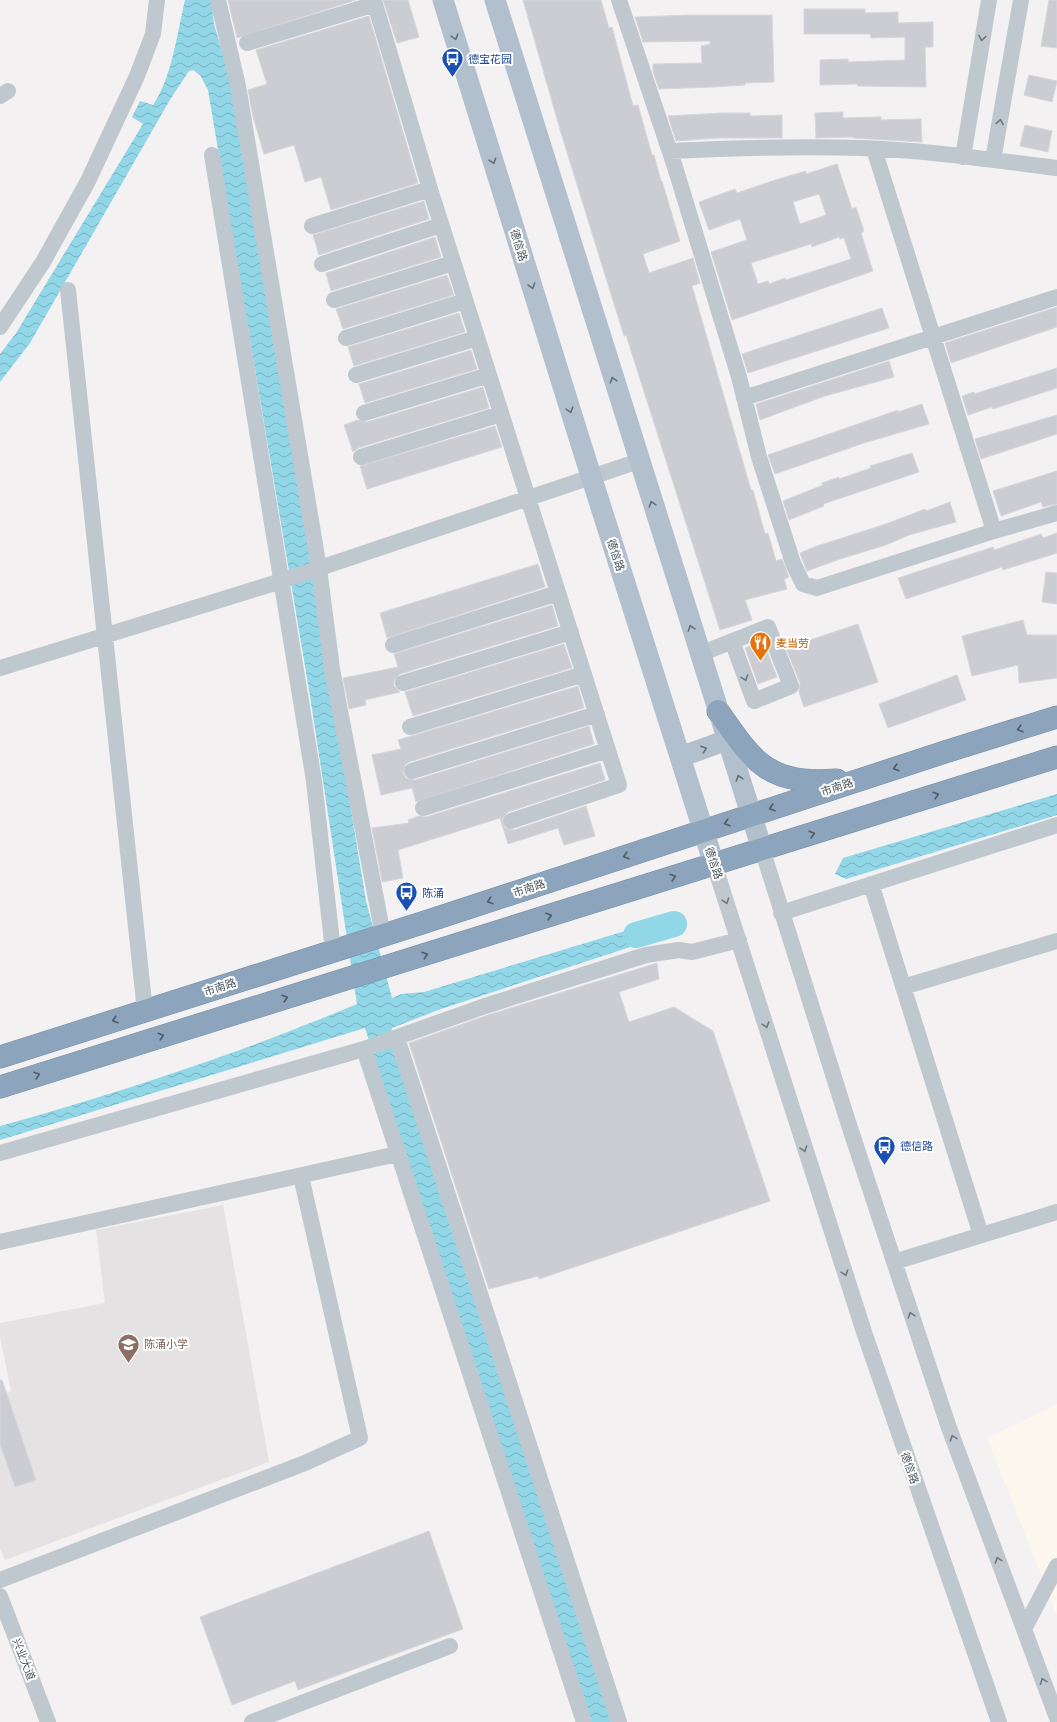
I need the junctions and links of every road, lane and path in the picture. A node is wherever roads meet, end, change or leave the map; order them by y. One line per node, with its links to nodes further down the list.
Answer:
1 (157, 0): 24 (street)
2 (218, 0): 39 (street)
3 (443, 0): 35 (main road, 德信路, one-way to 35)
4 (495, 0): 34 (main road, one-way to 4)
5 (619, 0): 10 (street)
6 (989, 0): 12 (street, one-way to 12)
7 (1021, 0): 13 (street, one-way to 7)
8 (247, 43): 15 (street)
9 (874, 149): 10 (street); 12 (street); 25 (street)
10 (670, 151): 30 (street)
11 (212, 155): 40 (street)
12 (963, 157): 13 (street)
13 (993, 160): 14 (street)
14 (1057, 168)
15 (430, 190): 16 (street); 17 (street)
16 (441, 225): 18 (street); 19 (street)
17 (312, 226)
18 (453, 263): 22 (street); 23 (street)
19 (322, 264)
20 (68, 290): 43 (street)
21 (1057, 297): 25 (street)
22 (334, 300)
23 (465, 301): 26 (street); 27 (street)
24 (0, 327)
25 (932, 337): 30 (street); 38 (street)
26 (346, 338)
27 (477, 338): 28 (street); 29 (street)
28 (356, 374)
29 (488, 374): 31 (street); 32 (street)
30 (744, 398): 38 (street)
31 (364, 413)
32 (501, 414): 33 (street); 36 (street)
33 (361, 457)
34 (638, 461): 35 (street); 46 (main road, one-way to 34)
35 (592, 477): 36 (street); 56 (main road, 德信路)
36 (528, 498): 39 (street); 41 (street)
37 (1057, 513): 38 (street)
38 (994, 531)
39 (317, 569): 40 (street); 69 (street)
40 (284, 580): 43 (street); 72 (street)
41 (558, 593): 42 (street); 45 (street)
42 (571, 632): 48 (street); 49 (street)
43 (104, 636): 47 (street); 74 (street)
44 (732, 641): 44 (street, one-way to 44); 46 (street)
45 (393, 645)
46 (700, 654): 50 (main road)
47 (0, 668)
48 (584, 674): 51 (street); 53 (street)
49 (403, 682)
50 (718, 711): 54 (main road); 59 (highway)
51 (597, 714): 55 (street); 58 (street)
52 (1057, 717): 59 (highway, 市南路, one-way to 59)
53 (410, 727)
54 (727, 740): 56 (main road, one-way to 54); 61 (main road, one-way to 54)
55 (608, 750): 60 (street); 62 (street)
56 (680, 757): 64 (main road, 德信路)
57 (1057, 758): 65 (highway, one-way to 57)
58 (412, 771)
59 (864, 779): 61 (highway, 市南路, one-way to 61)
60 (423, 808)
61 (751, 815): 64 (highway, 市南路, one-way to 64); 65 (main road)
62 (511, 822)
63 (1057, 825): 67 (street)
64 (703, 831): 66 (main road, 德信路); 69 (highway, 市南路, one-way to 69)
65 (762, 850): 66 (highway); 68 (street)
66 (714, 864): 70 (street, 德信路, one-way to 70); 78 (highway, one-way to 66)
67 (871, 884): 68 (street); 73 (street)
68 (782, 913): 85 (street)
69 (381, 936): 72 (highway, 市南路)
70 (739, 940): 75 (street); 96 (street, 德信路, one-way to 96)
71 (1057, 942): 73 (street)
72 (336, 950): 74 (highway, 市南路)
73 (903, 987): 83 (street)
74 (144, 1011): 77 (highway, 市南路, one-way to 77)
75 (395, 1039): 76 (street); 95 (street)
76 (367, 1048): 79 (street); 80 (street)
77 (0, 1057)
78 (0, 1087)
79 (0, 1152)
80 (397, 1154): 81 (street); 94 (street)
81 (301, 1176): 84 (street); 87 (street)
82 (1057, 1212): 83 (street)
83 (981, 1235): 85 (street)
84 (0, 1242)
85 (894, 1262): 89 (street, one-way to 85)
86 (1057, 1566): 89 (street)
87 (0, 1580)
88 (0, 1596): 92 (street, 兴业大道)
89 (1024, 1629): 91 (street, one-way to 89)
90 (450, 1646): 93 (street)
91 (1057, 1718)
92 (48, 1722)
93 (252, 1722)
94 (584, 1722)
95 (620, 1722)
96 (999, 1722)

